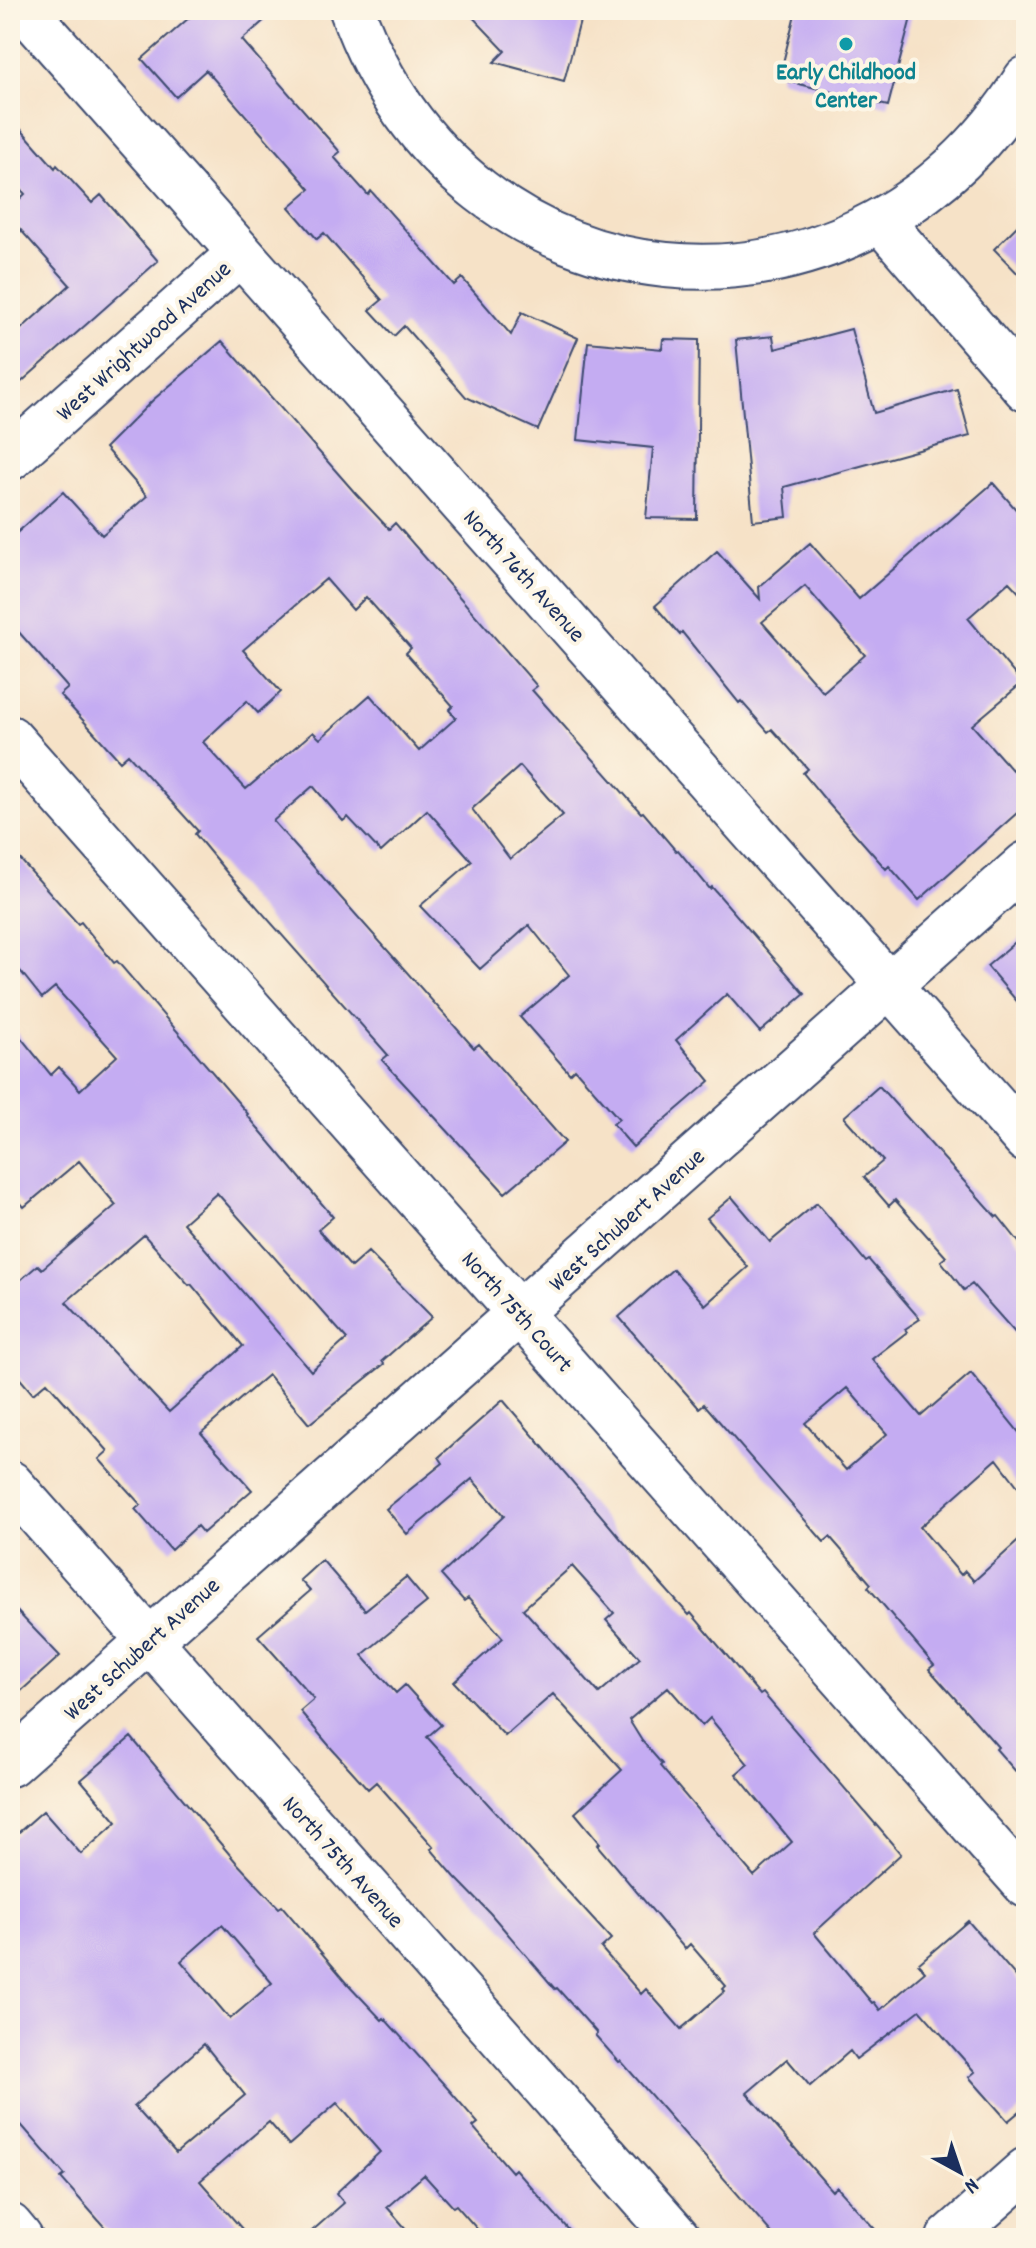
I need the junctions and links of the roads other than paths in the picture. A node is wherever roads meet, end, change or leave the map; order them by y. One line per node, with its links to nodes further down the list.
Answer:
1 (25, 10): 5 (street, North 76th Avenue)
2 (352, 10): 4 (street)
3 (1026, 79): 4 (street)
4 (881, 221): 6 (street)
5 (239, 254): 7 (street, West Wrightwood Avenue); 10 (street, North 76th Avenue)
6 (1026, 389)
7 (10, 458)
8 (10, 738): 12 (street, North 75th Court)
9 (1026, 864): 10 (street, West Schubert Avenue)
10 (888, 984): 11 (street, North 76th Avenue); 12 (street, West Schubert Avenue)
11 (1026, 1140)
12 (520, 1314): 14 (street, West Schubert Avenue); 16 (street, North 75th Court)
13 (10, 1483): 14 (street, North 75th Avenue)
14 (149, 1640): 15 (street, West Schubert Avenue); 20 (street, North 75th Avenue)
15 (10, 1764)
16 (1026, 1885)
17 (1026, 2170): 21 (street)
18 (10, 2226): 19 (street)
19 (20, 2238)
20 (678, 2238)
21 (949, 2238)

